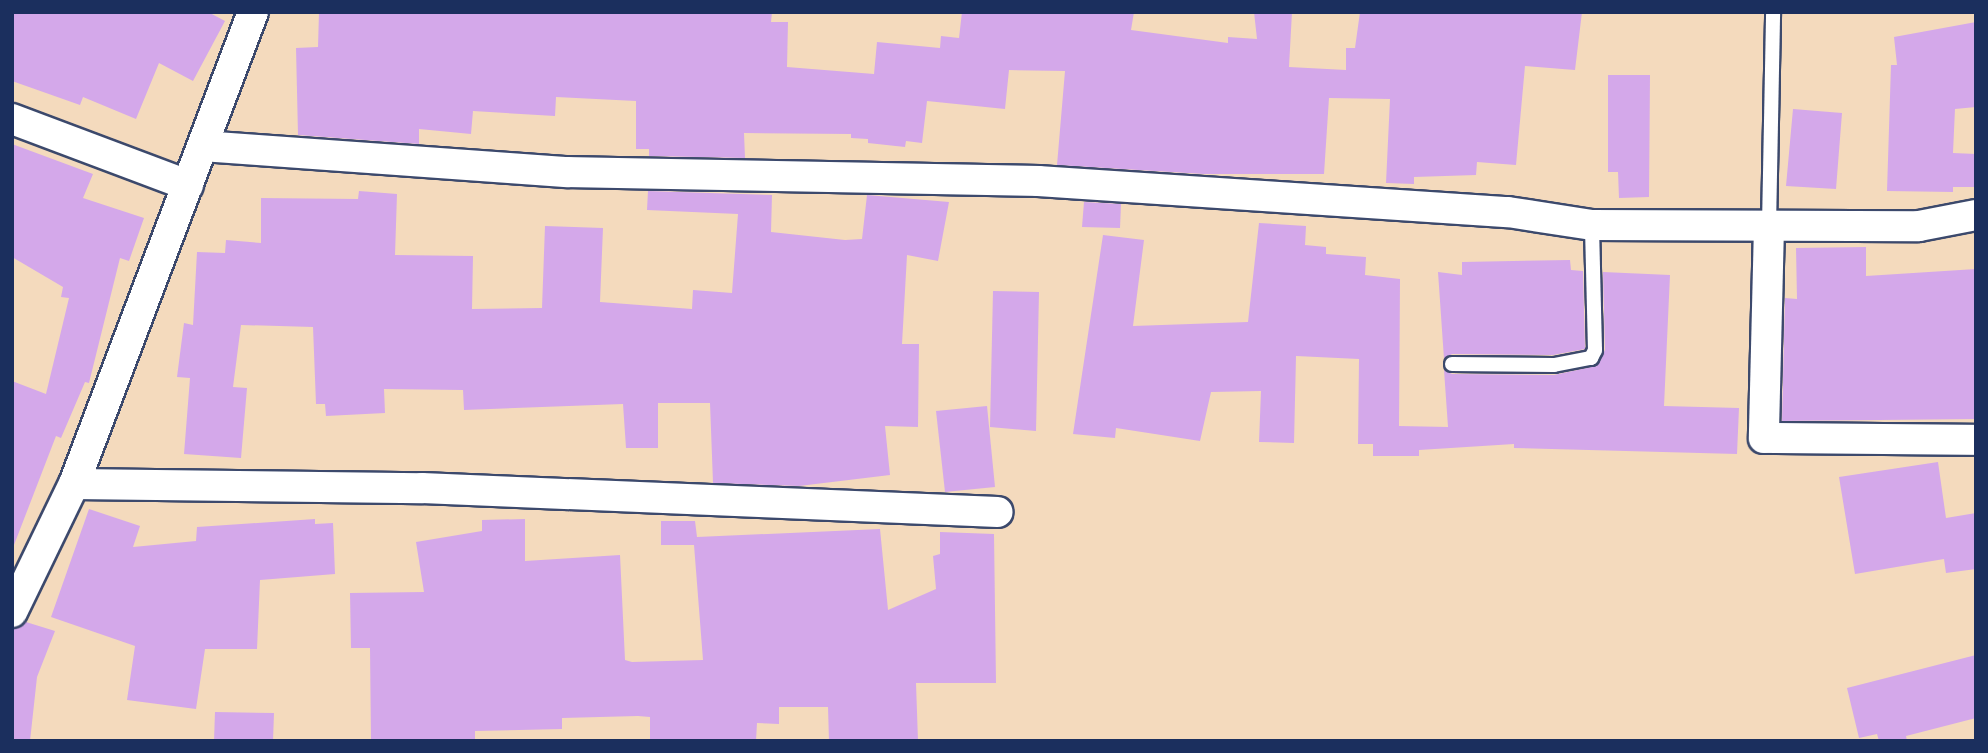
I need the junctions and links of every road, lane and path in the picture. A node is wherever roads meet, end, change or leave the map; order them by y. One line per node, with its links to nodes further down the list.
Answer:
1 (253, 12): 4 (street)
2 (1773, 12): 8 (lane)
3 (12, 119): 5 (street)
4 (203, 146): 5 (street); 7 (street)
5 (188, 185): 11 (street)
6 (1976, 215): 8 (street)
7 (1592, 225): 8 (street); 9 (lane)
8 (1769, 226): 10 (street)
9 (1451, 364)
10 (1976, 440)
11 (74, 484): 12 (street); 13 (street)
12 (998, 512)
13 (12, 612)

